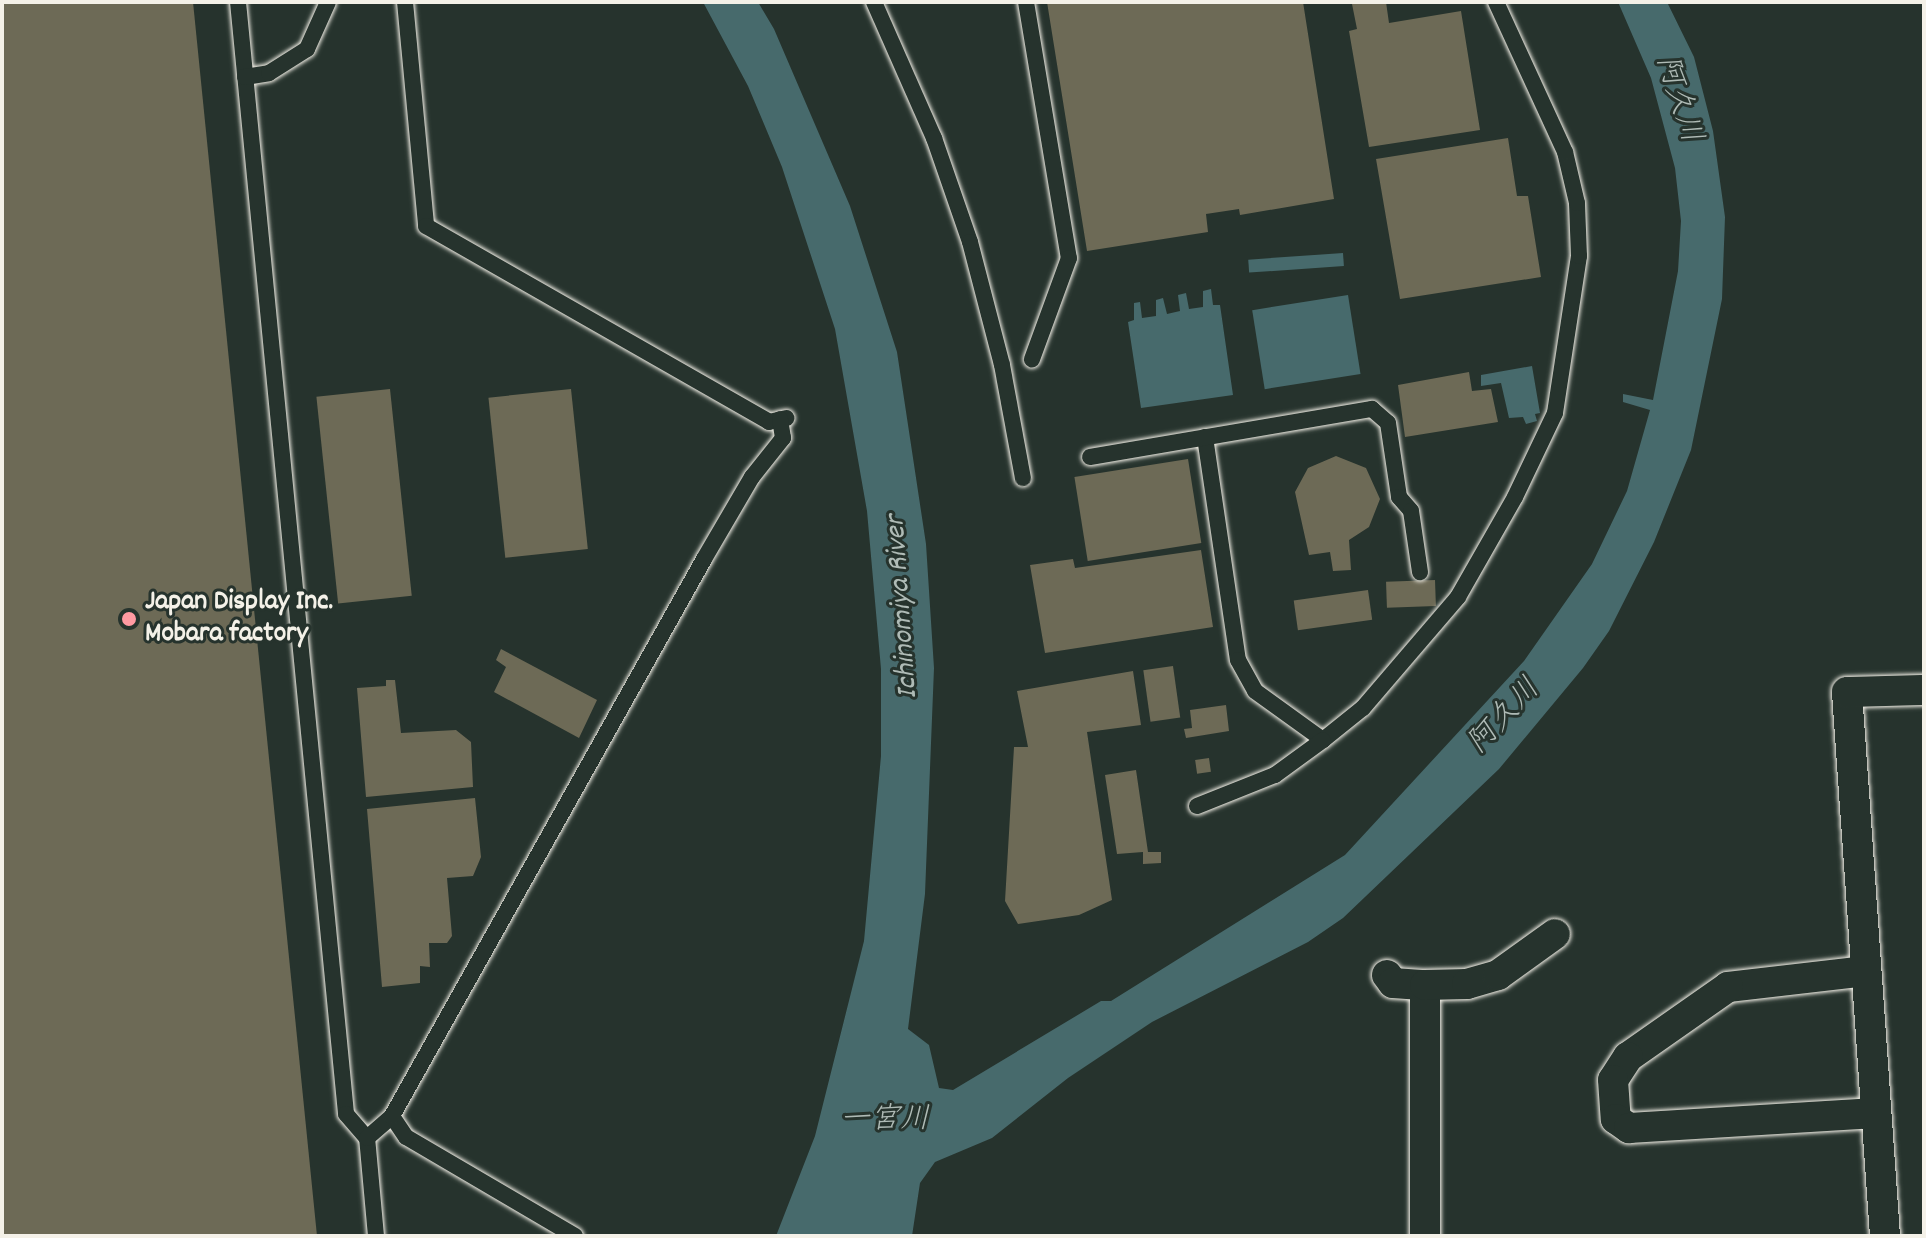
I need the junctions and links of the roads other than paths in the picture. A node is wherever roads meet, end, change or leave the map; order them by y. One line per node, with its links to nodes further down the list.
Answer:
1 (238, 2): 7 (lane)
2 (328, 2): 7 (lane)
3 (405, 2): 21 (lane)
4 (874, 2): 11 (lane)
5 (1026, 2): 8 (lane)
6 (1496, 2): 14 (lane)
7 (245, 77): 22 (lane)
8 (1032, 359)
9 (1205, 437): 10 (lane); 12 (lane); 14 (lane)
10 (1090, 457)
11 (1023, 478)
12 (1420, 572)
13 (1924, 690): 17 (street)
14 (1323, 740): 15 (lane)
15 (1197, 806)
16 (1555, 934): 19 (street)
17 (1866, 971): 20 (street); 20 (street)
18 (1387, 975): 19 (street)
19 (1425, 985): 25 (street)
20 (1876, 1113): 26 (street)
21 (392, 1116): 22 (lane); 24 (lane)
22 (367, 1138): 23 (lane)
23 (376, 1236)
24 (575, 1236)
25 (1425, 1236)
26 (1885, 1236)

